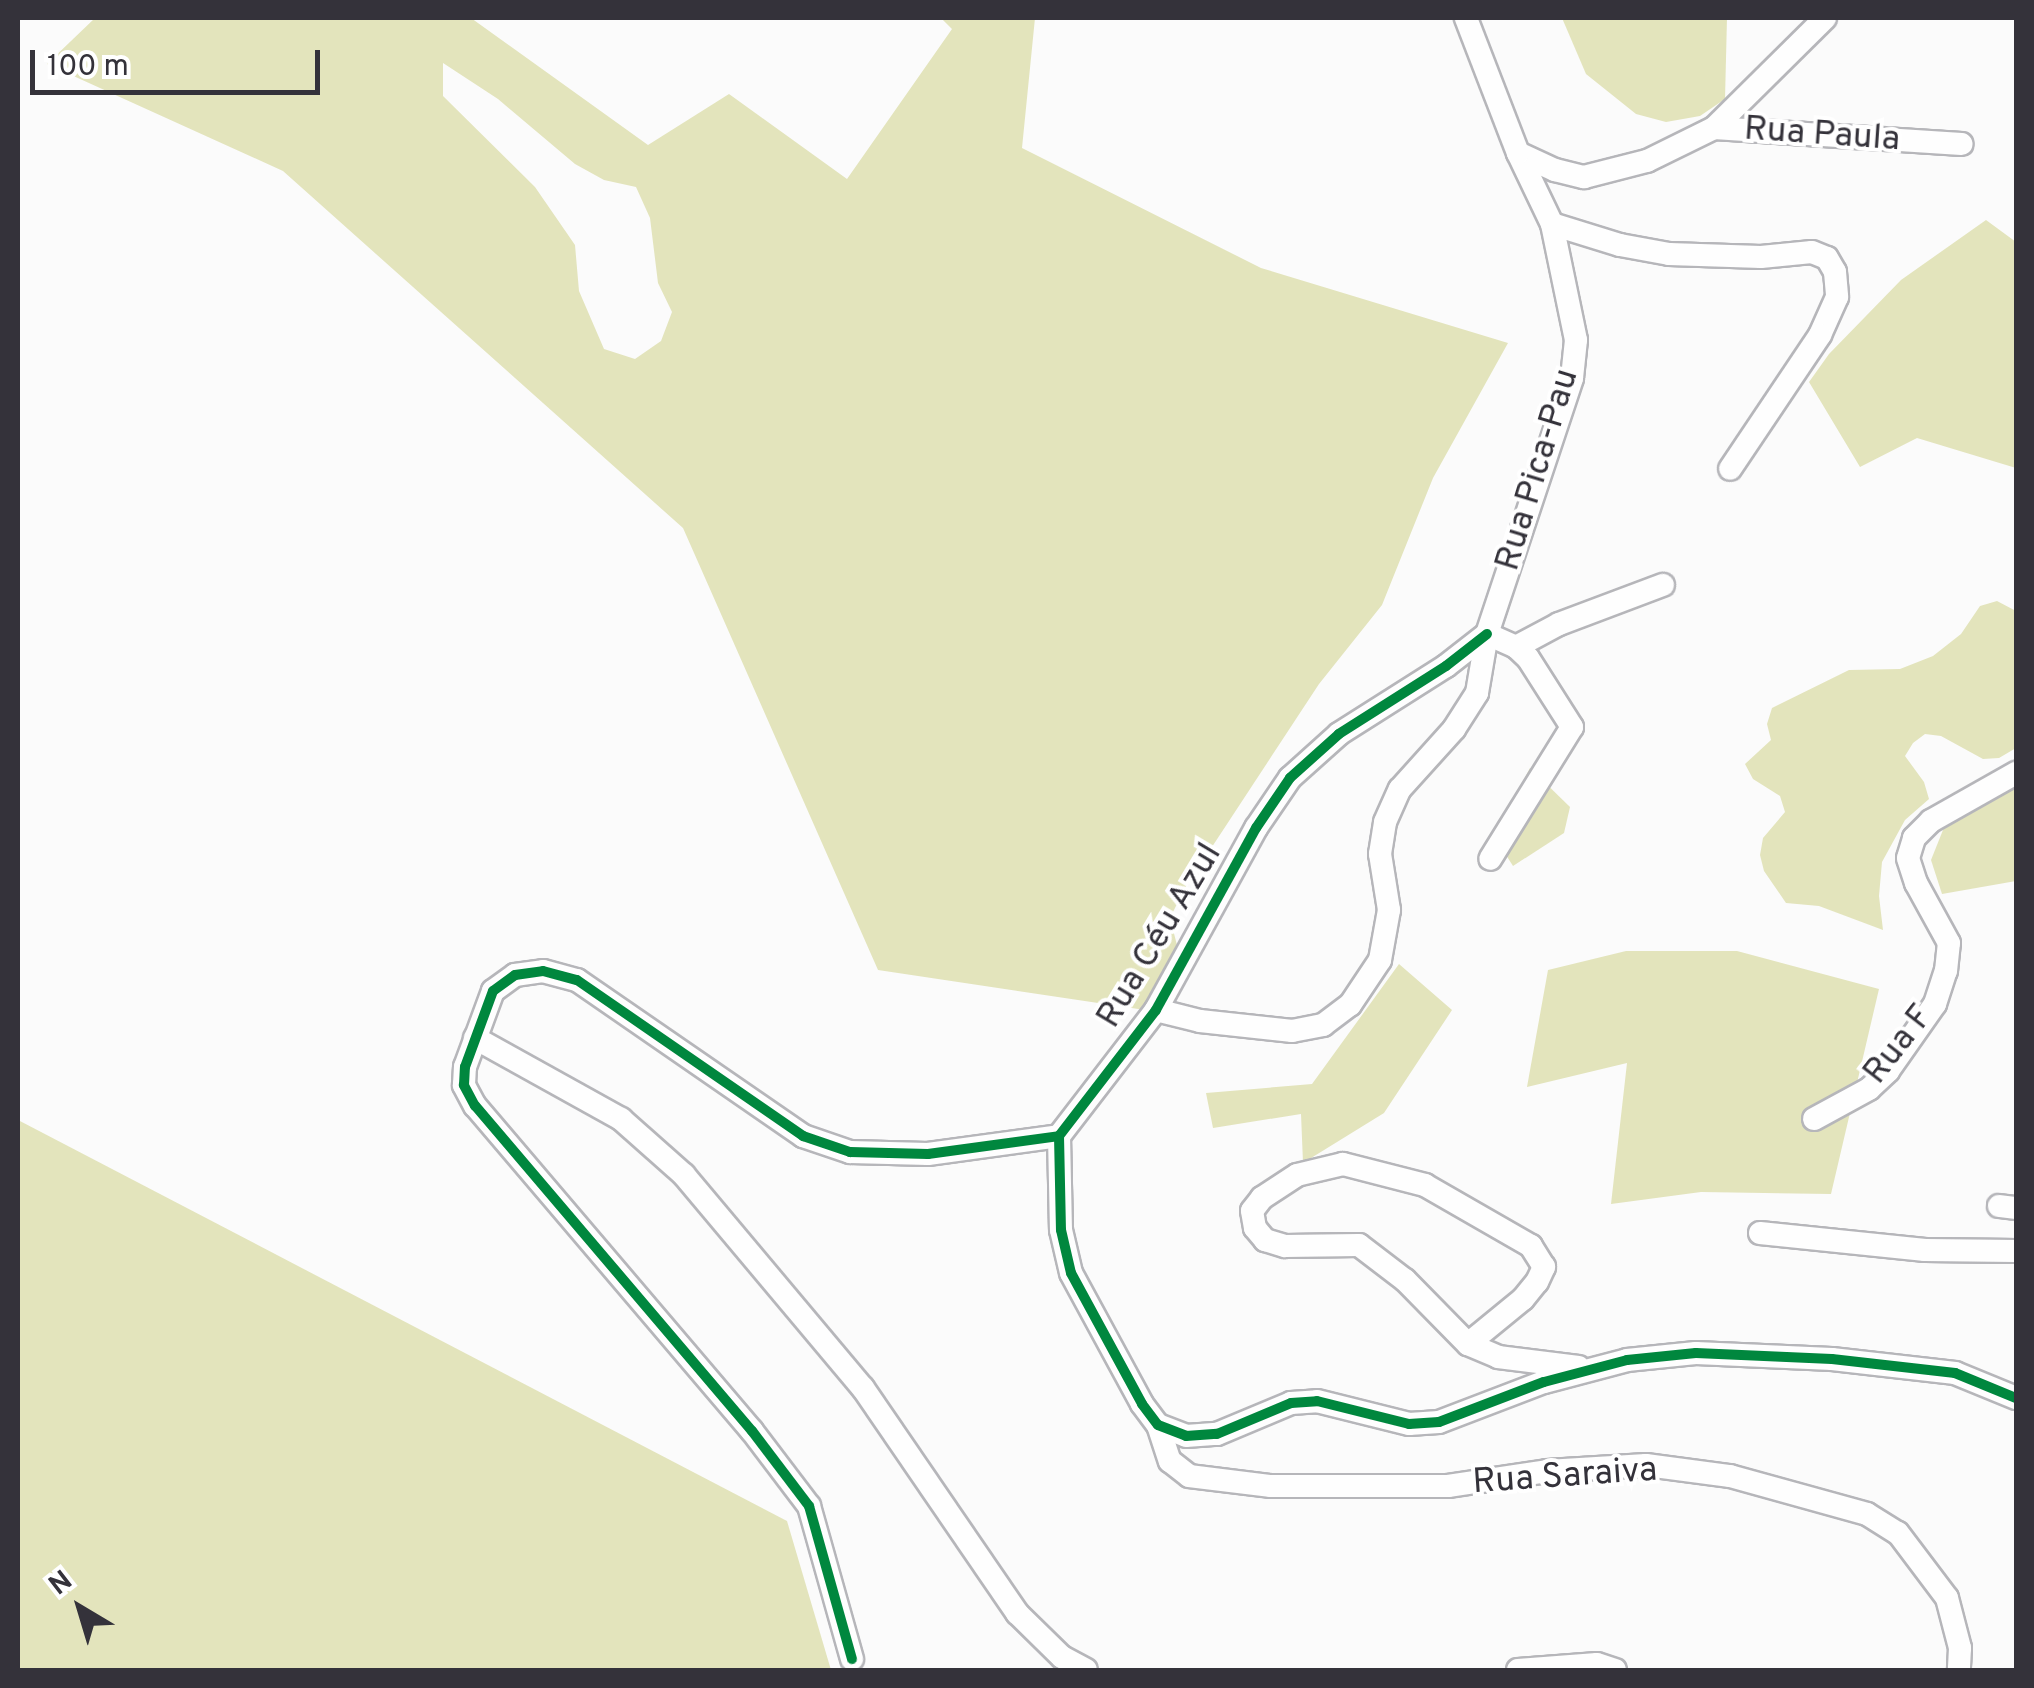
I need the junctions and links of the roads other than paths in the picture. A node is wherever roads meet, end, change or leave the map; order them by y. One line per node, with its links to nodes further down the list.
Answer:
1 (1466, 18): 5 (street, Rua Pica-Pau)
2 (1826, 18): 3 (street)
3 (1714, 128): 4 (street, Rua Paula); 5 (street, Rua Paula)
4 (1960, 144)
5 (1518, 153): 6 (street, Rua Pica-Pau)
6 (1552, 224): 7 (street); 9 (street, Rua Pica-Pau)
7 (1730, 468)
8 (1662, 584): 10 (street)
9 (1487, 634): 10 (street); 13 (street, Rua Céu Azul); 13 (street, Rua Pica-Pau)
10 (1516, 647): 12 (street)
11 (2016, 773): 15 (street, Rua F)
12 (1490, 858)
13 (1156, 1010): 16 (street, Rua Céu Azul)
14 (475, 1038): 16 (street); 23 (street); 24 (street)
15 (1814, 1118)
16 (1059, 1136): 22 (street)
17 (1760, 1233): 18 (street)
18 (2016, 1252)
19 (1468, 1344): 19 (street); 20 (street)
20 (1591, 1370): 21 (street); 22 (street)
21 (2016, 1398)
22 (1158, 1425): 27 (street, Rua Saraiva)
23 (852, 1659)
24 (1086, 1670)
25 (1518, 1670): 26 (street)
26 (1615, 1670)
27 (1959, 1670)

